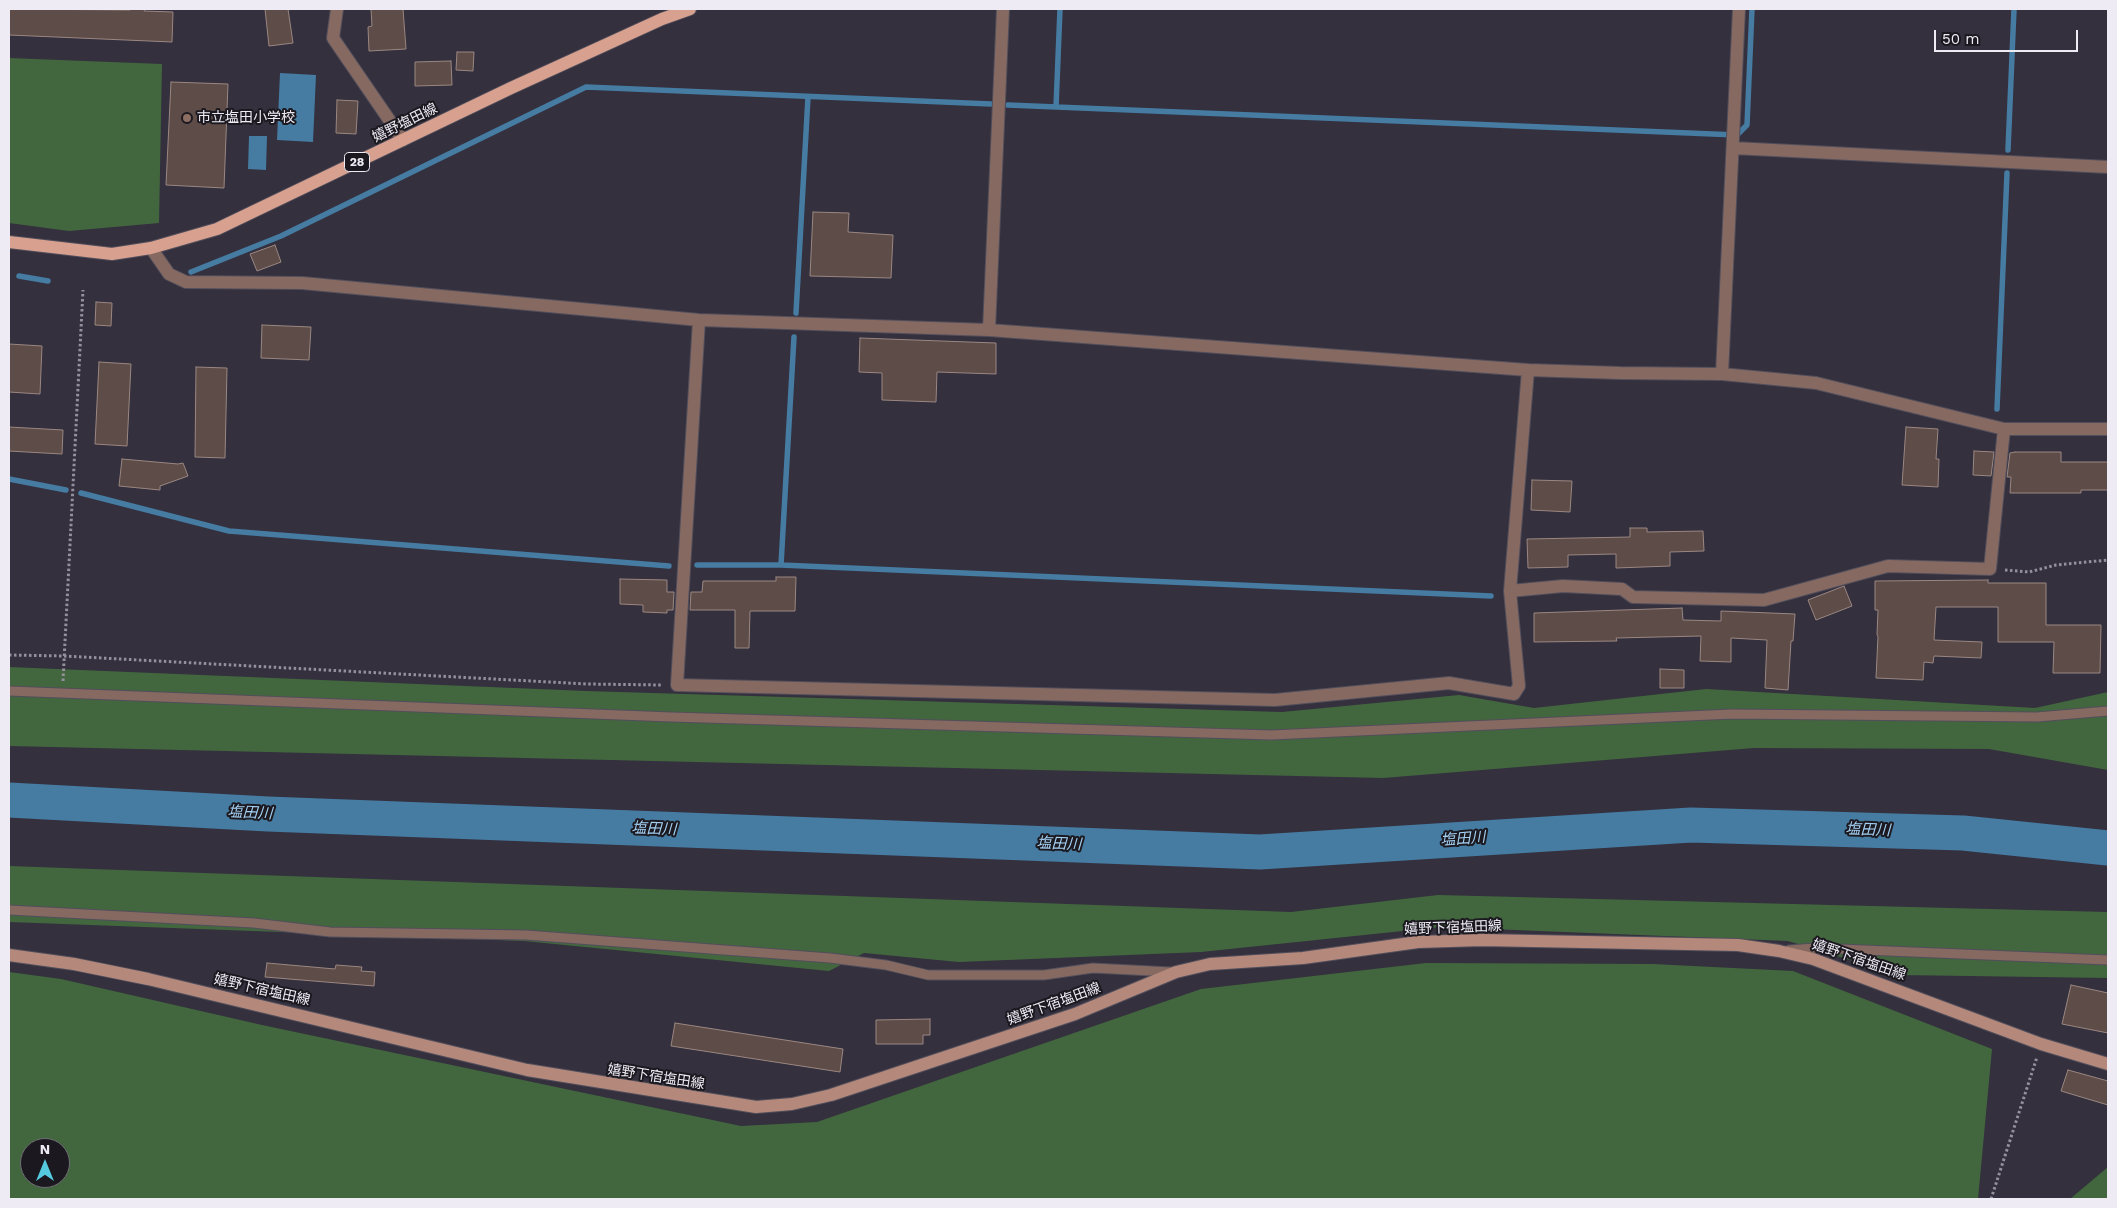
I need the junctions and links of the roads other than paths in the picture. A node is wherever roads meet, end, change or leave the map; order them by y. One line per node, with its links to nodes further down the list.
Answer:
1 (337, 9): 5 (street)
2 (690, 9): 5 (main road, 嬉野塩田線 / 28)
3 (1003, 9): 11 (street)
4 (1739, 9): 6 (street)
5 (403, 140): 9 (main road, 嬉野塩田線 / 28)
6 (1733, 144): 7 (street); 13 (street)
7 (2108, 166)
8 (9, 242): 9 (main road, 嬉野塩田線 / 28)
9 (151, 248): 10 (street)
10 (700, 320): 11 (street); 16 (street)
11 (989, 330): 12 (street)
12 (1528, 370): 13 (street); 16 (street)
13 (1722, 374): 14 (street)
14 (2004, 429): 15 (street); 16 (street)
15 (2108, 429)
16 (1510, 591)
17 (9, 690): 18 (lane)
18 (2108, 711)
19 (9, 910): 23 (lane)
20 (1779, 951): 22 (lane); 23 (main road, 嬉野下宿塩田線); 24 (main road, 嬉野下宿塩田線)
21 (9, 955): 23 (main road, 嬉野下宿塩田線)
22 (2108, 960)
23 (1176, 972)
24 (2108, 1064)

